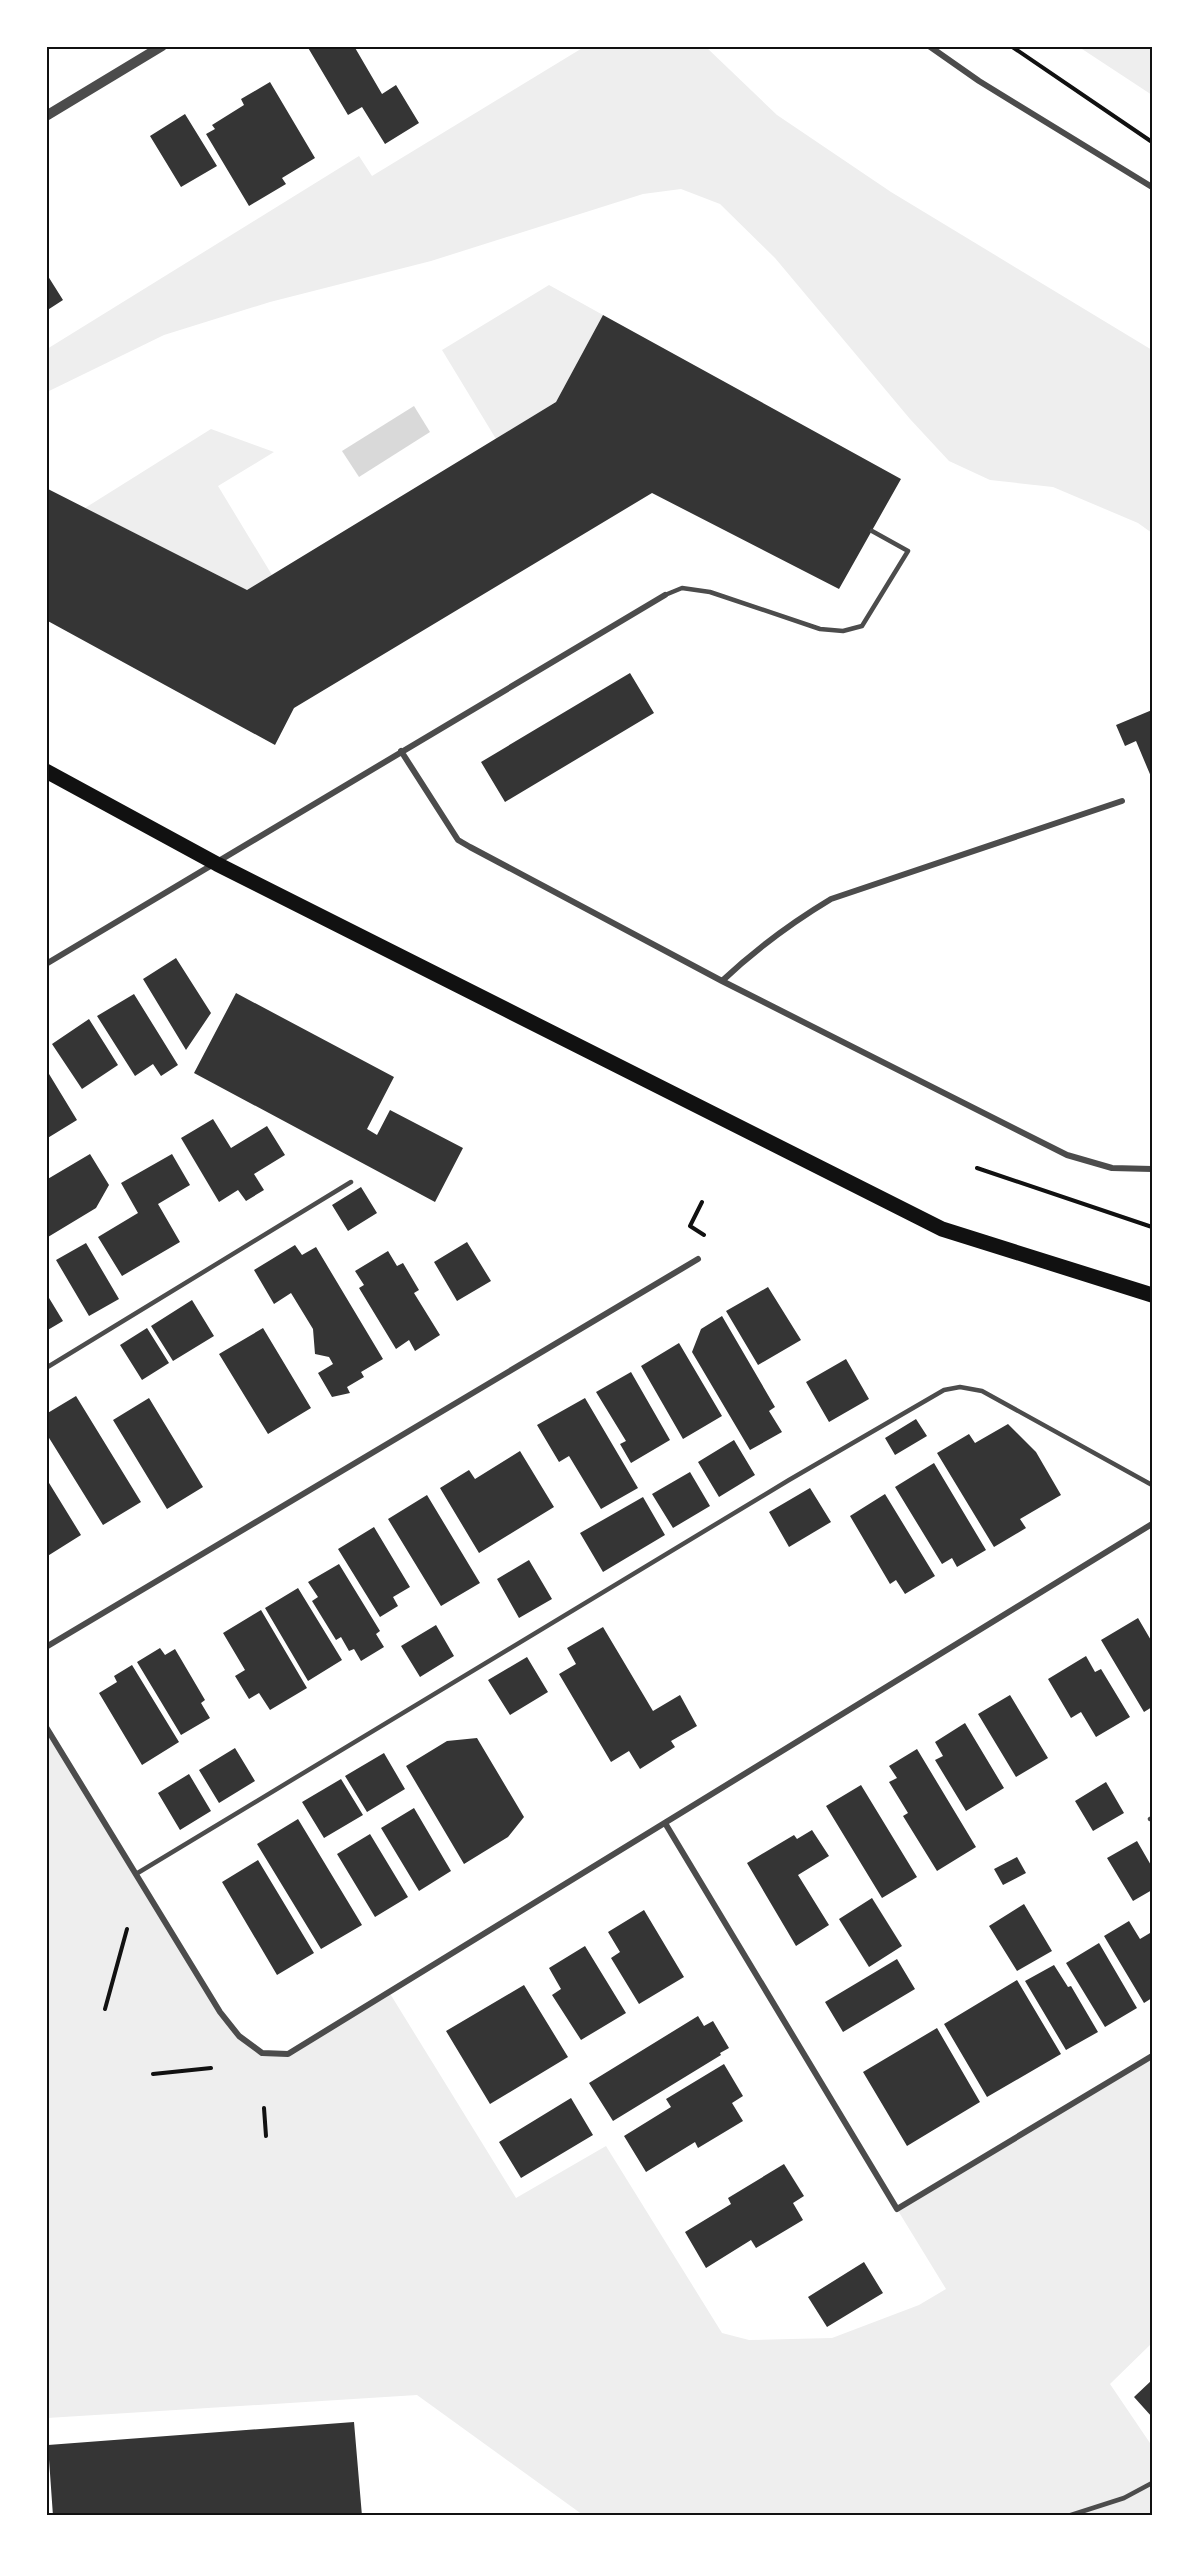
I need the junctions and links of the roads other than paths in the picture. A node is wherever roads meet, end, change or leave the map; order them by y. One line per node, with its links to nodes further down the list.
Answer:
1 (162, 46): 3 (street)
2 (929, 46): 4 (street)
3 (46, 116)
4 (1152, 187)
5 (872, 531): 6 (lane)
6 (665, 595): 7 (street)
7 (401, 750): 10 (street); 12 (street)
8 (46, 771): 10 (main road)
9 (1122, 801): 12 (street)
10 (218, 864): 11 (street); 16 (main road)
11 (46, 964)
12 (722, 981): 13 (street)
13 (1152, 1169)
14 (351, 1182): 17 (lane)
15 (698, 1258): 20 (street)
16 (1152, 1295)
17 (46, 1368)
18 (1152, 1485): 23 (lane)
19 (1152, 1524): 22 (street)
20 (46, 1647)
21 (46, 1727): 23 (street)
22 (665, 1823): 23 (street); 24 (street)
23 (136, 1874)
24 (1152, 2056)
25 (1152, 2483): 26 (lane)
26 (1068, 2516)

